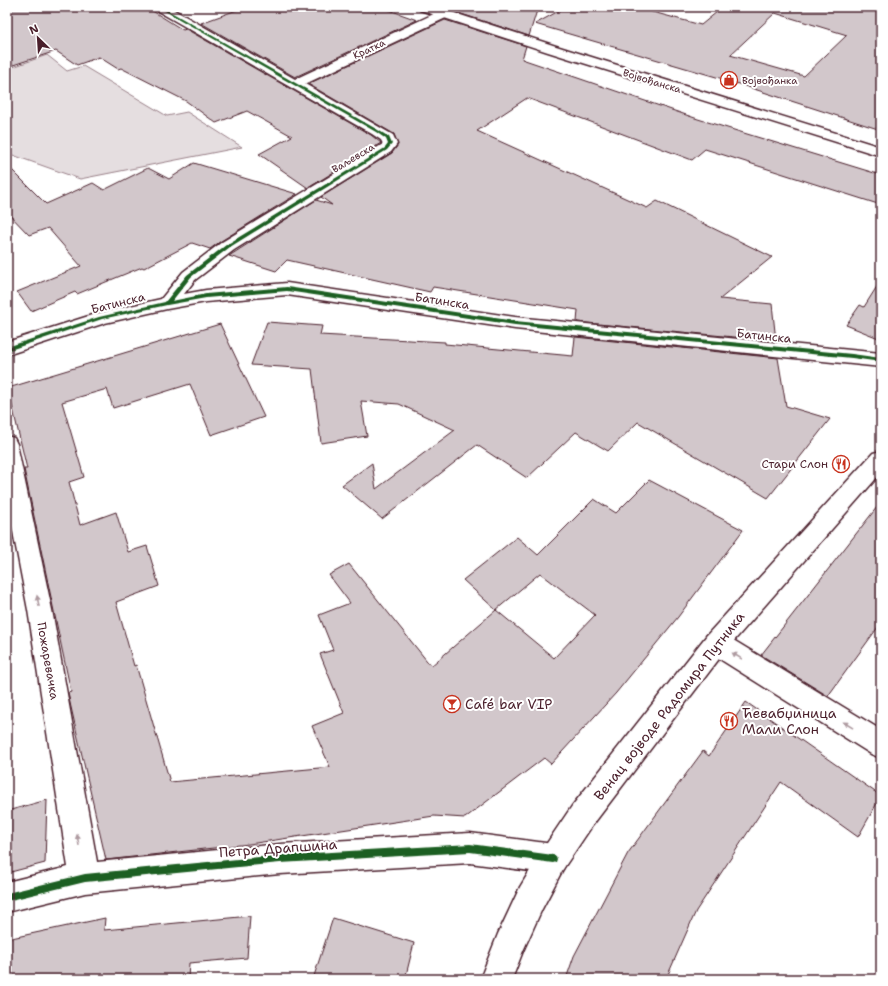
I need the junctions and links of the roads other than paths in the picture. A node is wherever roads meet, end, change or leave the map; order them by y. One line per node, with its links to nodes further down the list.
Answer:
1 (160, 7): 4 (street, Ваљевска)
2 (426, 7): 3 (street, Војвођанска)
3 (444, 14): 4 (street, Кратка); 5 (street, Војвођанска)
4 (295, 84): 6 (street, Ваљевска)
5 (881, 152)
6 (167, 303): 7 (street, Батинска); 8 (street, Батинска)
7 (7, 349)
8 (881, 360)
9 (7, 444): 14 (street, Пожаревачка, one-way to 9)
10 (881, 459): 11 (street, Венац војводе Радомира Путника)
11 (716, 643): 12 (street, one-way to 11); 13 (street, Венац војводе Радомира Путника)
12 (881, 745)
13 (553, 859): 14 (street, Петра Драпшина); 16 (street, Венац војводе Радомира Путника)
14 (85, 878): 15 (street, Петра Драпшина)
15 (7, 897)
16 (496, 979)

